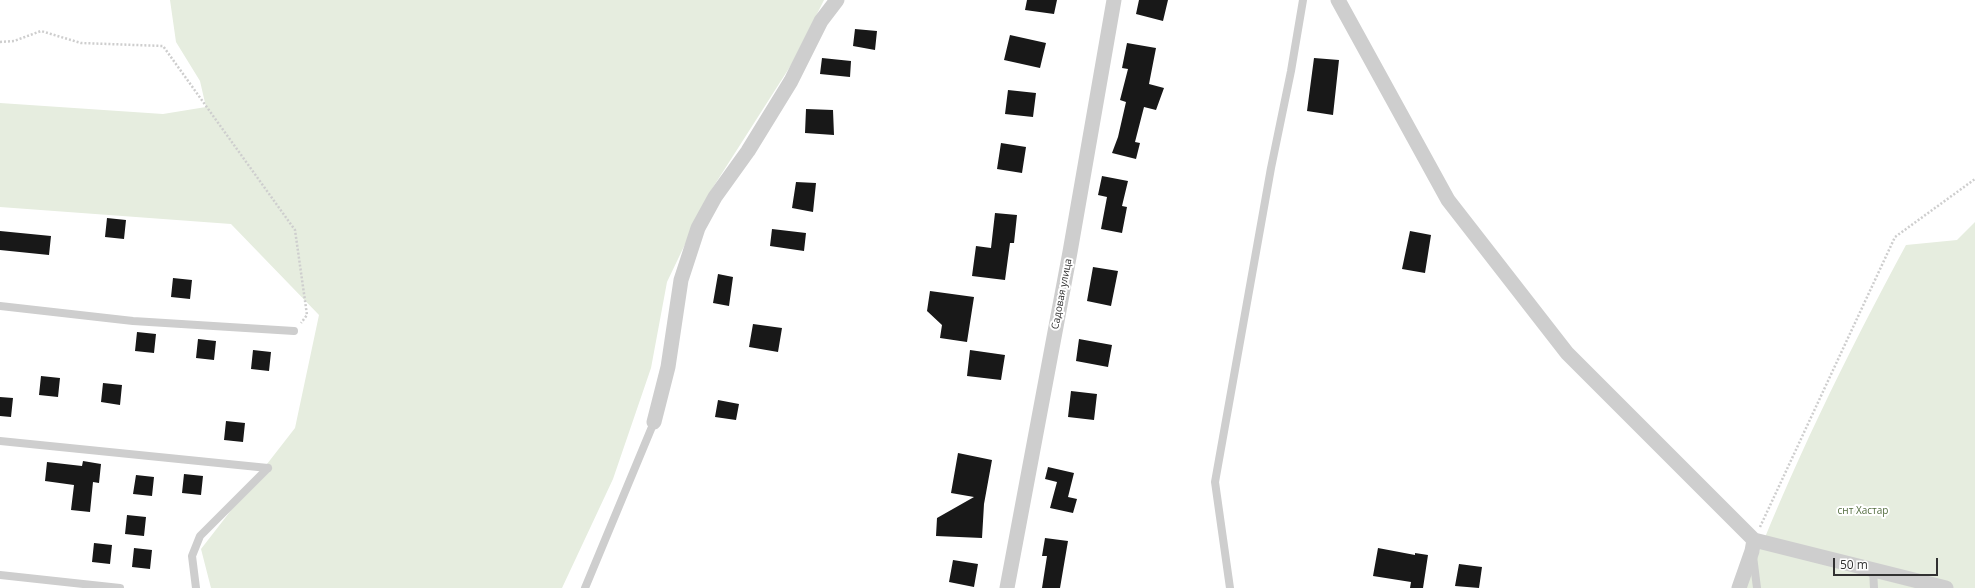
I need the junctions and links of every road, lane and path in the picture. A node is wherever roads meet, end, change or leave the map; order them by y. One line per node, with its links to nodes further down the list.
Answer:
1 (837, 0): 9 (street)
2 (1114, 0): 17 (street, Садовая улица)
3 (1303, 0): 18 (lane)
4 (1338, 0): 11 (street)
5 (0, 42): 8 (path)
6 (1975, 179): 11 (path)
7 (0, 306): 8 (lane)
8 (294, 331)
9 (654, 422): 16 (lane)
10 (0, 441): 15 (lane)
11 (1753, 546): 12 (street); 19 (street); 20 (lane)
12 (1873, 570): 21 (lane); 22 (street)
13 (0, 575): 14 (lane)
14 (120, 588)
15 (196, 588)
16 (585, 588)
17 (1007, 588)
18 (1230, 588)
19 (1740, 588)
20 (1758, 588)
21 (1874, 588)
22 (1946, 588)

